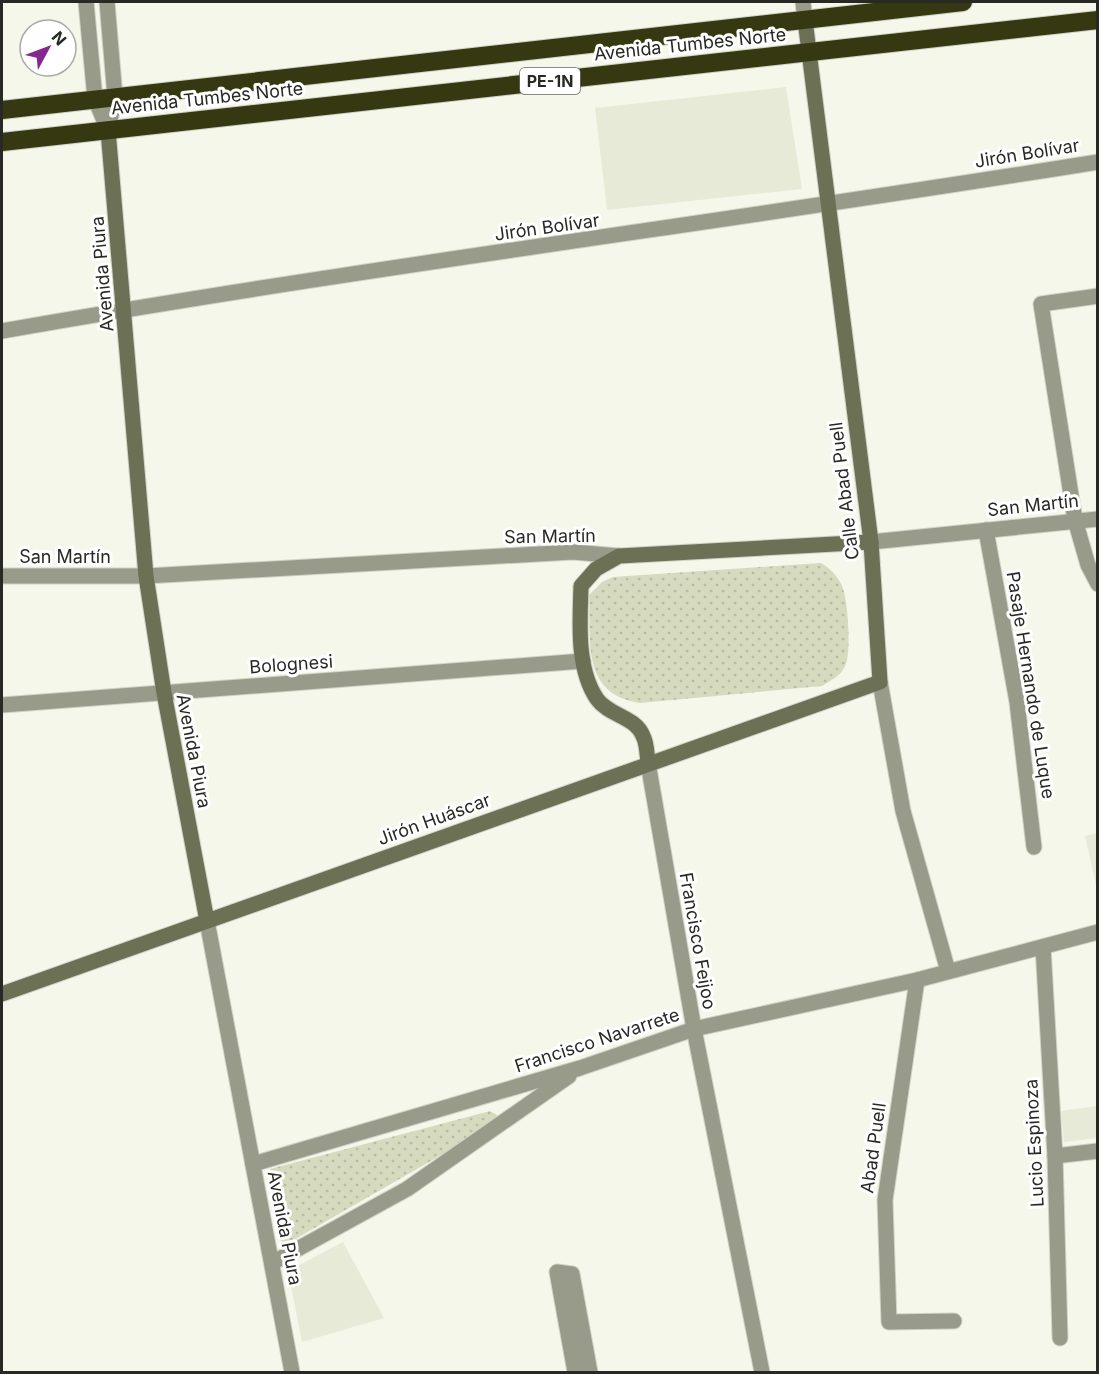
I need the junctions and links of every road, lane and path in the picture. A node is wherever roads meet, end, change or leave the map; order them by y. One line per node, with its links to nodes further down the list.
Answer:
1 (86, 2): 8 (street, Avenida Piura)
2 (107, 2): 7 (street, Avenida Piura)
3 (963, 2): 4 (highway, Avenida Tumbes Norte / PE-1N)
4 (804, 11): 6 (main road, Calle Abad Puell); 7 (highway, Avenida Tumbes Norte / PE-1N)
5 (1098, 20): 6 (highway, Avenida Tumbes Norte / PE-1N)
6 (808, 52): 10 (highway, Avenida Tumbes Norte / PE-1N); 13 (main road, Calle Abad Puell)
7 (115, 97): 8 (highway, Avenida Tumbes Norte / PE-1N); 10 (street, Avenida Piura)
8 (95, 99): 9 (highway, Avenida Tumbes Norte / PE-1N); 10 (street, Avenida Piura)
9 (2, 110)
10 (108, 130): 11 (highway, Avenida Tumbes Norte / PE-1N); 15 (main road, Avenida Piura)
11 (2, 142)
12 (1098, 162): 13 (street, Jirón Bolívar)
13 (827, 206): 15 (street, Jirón Bolívar); 20 (main road, Calle Abad Puell)
14 (1098, 296): 18 (street)
15 (125, 309): 16 (street, Jirón Bolívar); 23 (main road, Avenida Piura)
16 (2, 331)
17 (1098, 519): 18 (street, San Martín)
18 (1075, 520): 19 (street, San Martín); 24 (street)
19 (986, 530): 20 (street, San Martín); 30 (street, Pasaje Hernando de Luque)
20 (871, 542): 21 (main road, San Martín); 26 (main road, Calle Abad Puell)
21 (619, 556): 23 (street, San Martín); 25 (main road, Francisco Feijoo)
22 (2, 576): 23 (street, San Martín)
23 (146, 576): 27 (main road, Avenida Piura)
24 (1098, 584)
25 (583, 661): 27 (street, Bolognesi); 29 (main road, Francisco Feijoo)
26 (880, 682): 29 (main road, Jirón Huáscar); 34 (street, Calle Abad Puell)
27 (164, 693): 28 (street, Bolognesi); 31 (main road, Avenida Piura)
28 (2, 705)
29 (648, 763): 31 (main road, Jirón Huáscar); 37 (street, Francisco Feijoo)
30 (1034, 847)
31 (207, 921): 36 (main road, Jirón Huáscar); 41 (street, Avenida Piura)
32 (1098, 932): 33 (street, Francisco Navarrete)
33 (1043, 947): 34 (street, Francisco Navarrete); 40 (street, Lucio Espinoza)
34 (948, 971): 35 (street, Francisco Navarrete)
35 (917, 980): 37 (street, Francisco Navarrete); 43 (street, Abad Puell)
36 (2, 994)
37 (694, 1029): 38 (street, Francisco Navarrete); 48 (street, Francisco Feijoo)
38 (580, 1068): 41 (street, Francisco Navarrete); 42 (street)
39 (1098, 1151): 40 (street)
40 (1055, 1156): 44 (street, Lucio Espinoza)
41 (253, 1164): 42 (street, Avenida Piura)
42 (272, 1263): 45 (street, Avenida Piura)
43 (954, 1321)
44 (1060, 1338)
45 (292, 1372)
46 (575, 1372): 47 (street)
47 (590, 1372)
48 (762, 1372)

